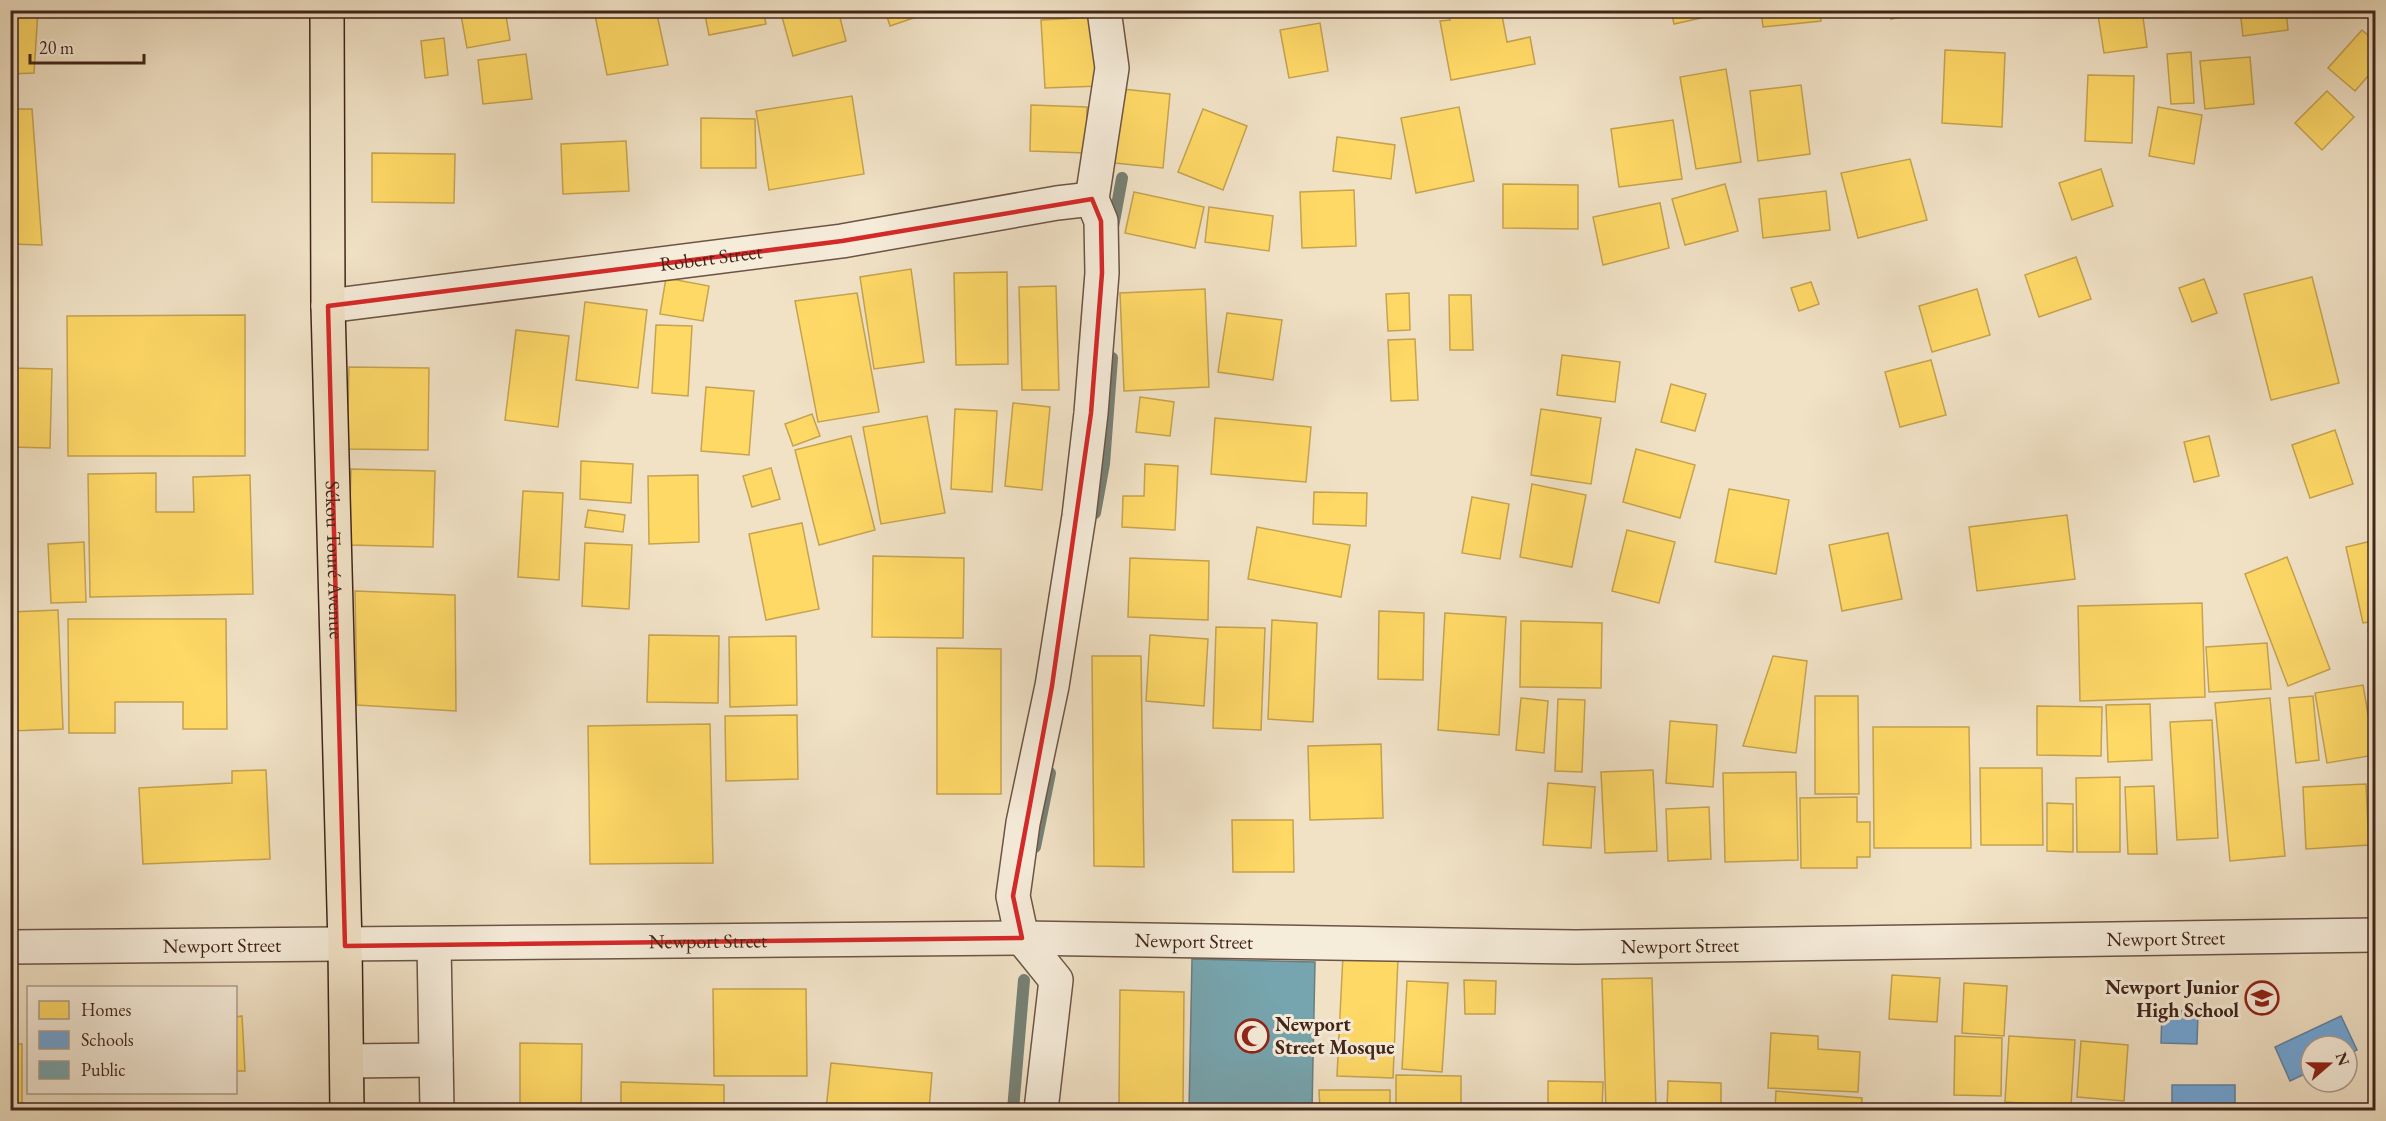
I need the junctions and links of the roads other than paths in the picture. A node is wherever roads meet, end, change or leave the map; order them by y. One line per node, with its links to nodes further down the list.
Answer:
1 (327, 10): 4 (main road, Sékou Touré Avenue)
2 (1104, 10): 3 (street)
3 (1092, 199): 4 (street, Robert Street); 6 (street)
4 (328, 306): 8 (main road, Sékou Touré Avenue)
5 (2376, 935): 6 (street, Newport Street)
6 (1022, 938): 7 (street, Newport Street); 14 (street)
7 (435, 944): 8 (street, Newport Street); 10 (street)
8 (345, 946): 9 (street, Newport Street); 11 (main road, Sékou Touré Avenue)
9 (10, 947)
10 (436, 1060): 11 (street); 13 (street)
11 (347, 1061): 12 (main road, Sékou Touré Avenue)
12 (347, 1110)
13 (437, 1110)
14 (1041, 1110)

